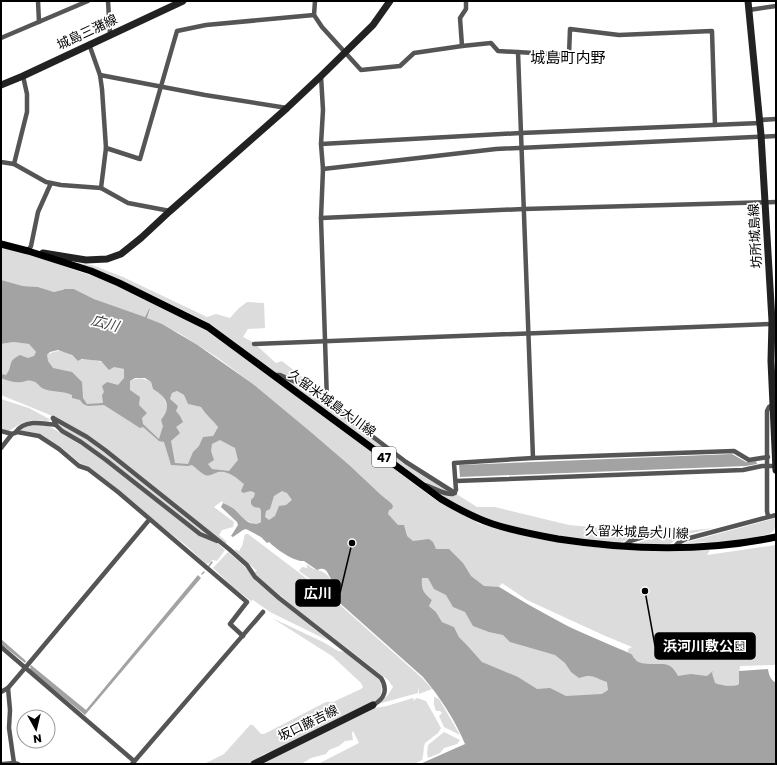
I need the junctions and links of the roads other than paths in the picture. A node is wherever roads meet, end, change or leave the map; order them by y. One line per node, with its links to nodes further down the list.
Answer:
1 (38, 1): 12 (street)
2 (88, 1): 12 (street)
3 (108, 1): 13 (street)
4 (182, 1): 13 (main road, 城島三潴線)
5 (315, 1): 11 (street)
6 (390, 1): 17 (main road)
7 (466, 1): 16 (street)
8 (748, 1): 10 (main road, 坊所城島線)
9 (776, 6): 10 (street)
10 (749, 10): 26 (main road, 坊所城島線)
11 (314, 15): 17 (street); 23 (street)
12 (39, 22): 14 (street)
13 (110, 34): 15 (main road, 城島三潴線)
14 (1, 38)
15 (89, 44): 19 (street); 20 (main road, 城島三潴線)
16 (462, 46): 17 (street); 18 (street)
17 (346, 52): 21 (main road)
18 (518, 52): 27 (street); 28 (street)
19 (100, 75): 23 (street); 33 (street)
20 (23, 76): 22 (main road, 城島三潴線); 35 (street)
21 (321, 76): 24 (main road); 31 (street)
22 (1, 85)
23 (160, 87): 24 (street); 33 (street)
24 (287, 108): 42 (main road)
25 (776, 119): 26 (street)
26 (760, 123): 27 (street); 29 (main road, 坊所城島線)
27 (717, 125): 28 (street)
28 (521, 134): 31 (street); 32 (street)
29 (761, 136): 30 (street); 32 (street); 39 (main road, 坊所城島線)
30 (776, 136)
31 (321, 144): 36 (street)
32 (521, 147): 36 (street); 41 (street)
33 (106, 148): 38 (street)
34 (1, 162): 35 (street)
35 (14, 164): 37 (street)
36 (323, 169): 43 (street)
37 (52, 183): 38 (street); 45 (street)
38 (101, 188): 42 (street)
39 (765, 202): 40 (street); 41 (street); 46 (main road, 坊所城島線)
40 (776, 202)
41 (524, 209): 43 (street); 47 (street)
42 (170, 211): 45 (main road)
43 (321, 218): 48 (street)
44 (1, 244): 45 (main road, 久留米城島大川線 / 47)
45 (28, 251): 50 (main road, 久留米城島大川線 / 47)
46 (773, 322): 47 (street); 52 (main road, 坊所城島線)
47 (529, 333): 48 (street); 58 (street)
48 (326, 341): 49 (street); 51 (street)
49 (254, 344)
50 (274, 375): 51 (street); 63 (main road, 久留米城島大川線 / 47)
51 (327, 401): 64 (street)
52 (774, 404): 57 (street); 61 (main road, 坊所城島線)
53 (56, 425): 55 (street); 70 (street); 70 (street)
54 (1, 431): 55 (street)
55 (14, 434): 56 (street); 67 (street)
56 (1, 448)
57 (768, 457): 58 (street); 59 (street)
58 (533, 458): 62 (street)
59 (768, 465): 60 (street); 62 (street); 66 (street)
60 (776, 466)
61 (776, 470)
62 (456, 481): 64 (street)
63 (422, 484): 64 (street); 71 (main road, 久留米城島大川線 / 47)
64 (455, 493)
65 (776, 515): 66 (street)
66 (768, 516): 72 (street)
67 (149, 520): 74 (street); 76 (street)
68 (659, 526): 71 (street)
69 (776, 537): 72 (main road, 久留米城島大川線 / 47)
70 (218, 541): 79 (street)
71 (624, 546): 72 (main road, 久留米城島大川線 / 47)
72 (674, 547)
73 (263, 612): 74 (street)
74 (243, 636): 80 (street)
75 (1, 647): 76 (street)
76 (25, 668): 77 (street); 80 (street)
77 (8, 688): 78 (street); 81 (street)
78 (1, 692)
79 (373, 705): 83 (main road, 坂口藤吉線)
80 (133, 762)
81 (16, 763): 82 (street)
82 (3, 764)
83 (254, 764)

